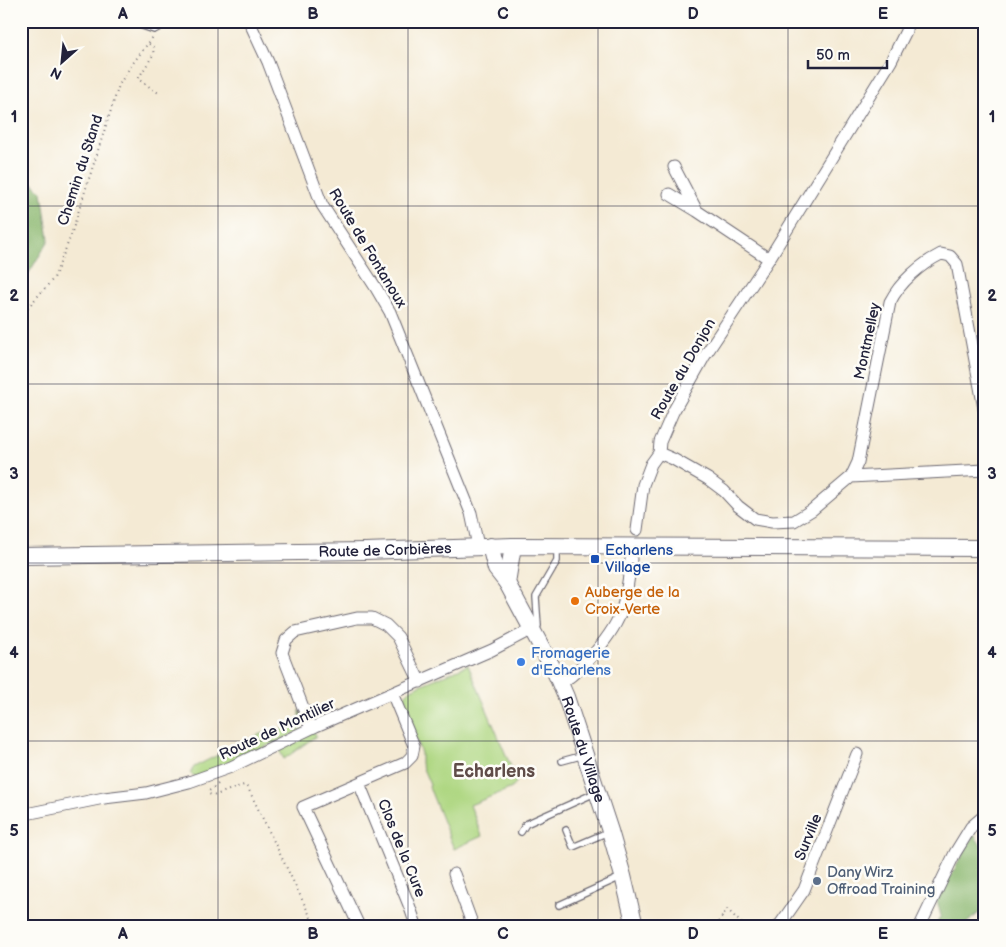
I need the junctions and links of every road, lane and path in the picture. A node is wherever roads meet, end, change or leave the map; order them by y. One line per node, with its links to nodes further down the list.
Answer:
1 (128, 21): 5 (lane)
2 (171, 21): 5 (lane)
3 (249, 21): 18 (street, Route de Fontanoux)
4 (907, 21): 11 (street, Route du Donjon)
5 (154, 30): 6 (path, Chemin du Stand)
6 (149, 44): 7 (path); 12 (path, Chemin du Stand)
7 (160, 94)
8 (674, 166): 10 (street)
9 (669, 194): 10 (street)
10 (697, 210): 11 (street)
11 (769, 259): 14 (street, Route du Donjon)
12 (21, 314)
13 (985, 414): 16 (street, Montmelley)
14 (660, 454): 16 (street, Montmelley); 17 (street, Route du Donjon)
15 (985, 470): 16 (street)
16 (851, 477)
17 (637, 530)
18 (484, 546): 19 (main road, Route de Corbières); 22 (main road, Route de Corbières); 24 (main road, Route du Village)
19 (513, 546): 20 (main road, Route de Corbières); 24 (main road)
20 (557, 546): 21 (main road, Route de Corbières); 25 (lane)
21 (985, 548)
22 (21, 556)
23 (631, 559): 26 (street)
24 (507, 583): 25 (main road, Route du Village)
25 (532, 629): 26 (main road, Route du Village); 27 (street, Route de Montilier)
26 (558, 679): 31 (main road, Route du Village)
27 (420, 682): 28 (street, Route de Montilier); 29 (street)
28 (392, 693): 29 (street, Route de Montilier); 34 (street)
29 (311, 728): 33 (street, Route de Montilier)
30 (857, 754): 51 (street, Surville)
31 (586, 755): 32 (lane); 35 (main road, Route du Village)
32 (562, 761)
33 (227, 769): 36 (street, Route de Montilier); 44 (path)
34 (358, 783): 45 (street); 46 (street, Clos de la Cure)
35 (598, 792): 39 (main road, Route du Village); 40 (lane)
36 (21, 815)
37 (985, 815): 52 (street)
38 (566, 830): 39 (lane)
39 (610, 831): 42 (main road, Route du Village)
40 (521, 832)
41 (454, 874): 47 (street)
42 (623, 876): 43 (lane); 48 (main road, Route du Village)
43 (559, 905)
44 (315, 926)
45 (359, 926)
46 (414, 926)
47 (473, 926)
48 (635, 926)
49 (716, 926): 50 (path)
50 (744, 926)
51 (778, 926)
52 (920, 926)

